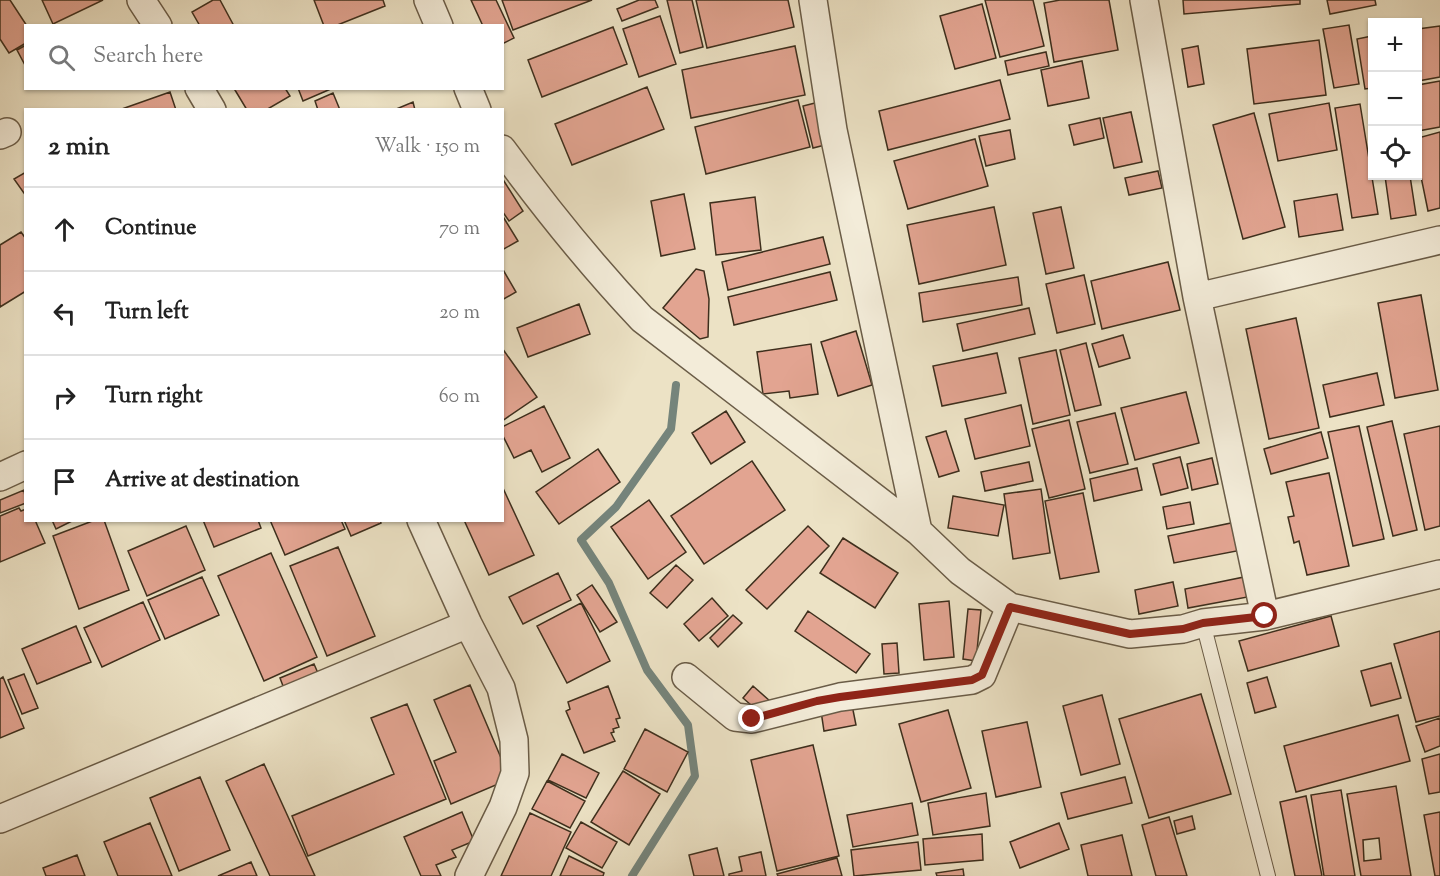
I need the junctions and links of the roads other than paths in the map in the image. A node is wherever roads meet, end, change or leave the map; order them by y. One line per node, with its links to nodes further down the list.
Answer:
1 (141, 0): 5 (street)
2 (428, 0): 6 (street)
3 (813, 0): 17 (street)
4 (1144, 0): 13 (street)
5 (157, 24)
6 (438, 24)
7 (200, 90): 9 (street)
8 (469, 90): 10 (street)
9 (211, 108)
10 (476, 108)
11 (504, 152): 17 (street)
12 (1440, 240): 13 (street)
13 (1197, 297): 20 (street)
14 (24, 466): 15 (street)
15 (0, 477)
16 (422, 522): 22 (street)
17 (918, 531): 19 (street)
18 (1440, 574): 20 (street)
19 (1010, 607): 21 (street); 23 (street)
20 (1265, 616): 21 (street)
21 (1203, 623): 26 (lane)
22 (468, 624): 24 (street); 25 (street)
23 (686, 677)
24 (0, 819)
25 (469, 876)
26 (1268, 876)

